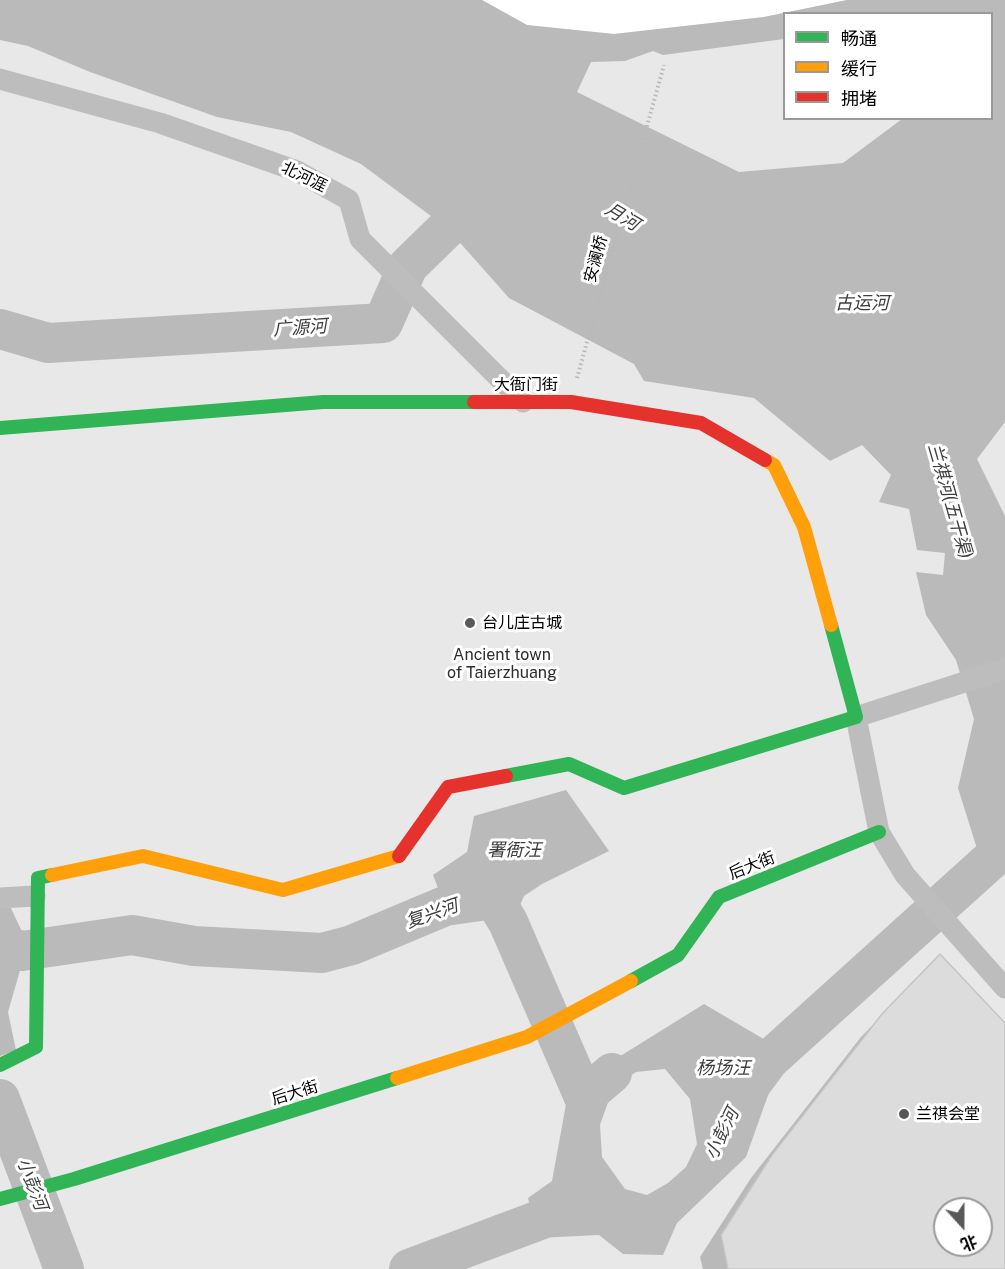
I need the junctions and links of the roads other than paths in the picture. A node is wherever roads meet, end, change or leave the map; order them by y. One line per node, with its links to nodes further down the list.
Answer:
1 (0, 79): 2 (street, 北河涯)
2 (523, 402): 3 (street, 大衙门街); 5 (street, 大衙门街)
3 (0, 428)
4 (1005, 669): 5 (street)
5 (856, 717): 6 (street); 7 (street)
6 (879, 831): 9 (street); 11 (street, 后大街)
7 (37, 896): 8 (street); 10 (street)
8 (0, 898)
9 (1005, 988)
10 (0, 1065)
11 (0, 1199)

